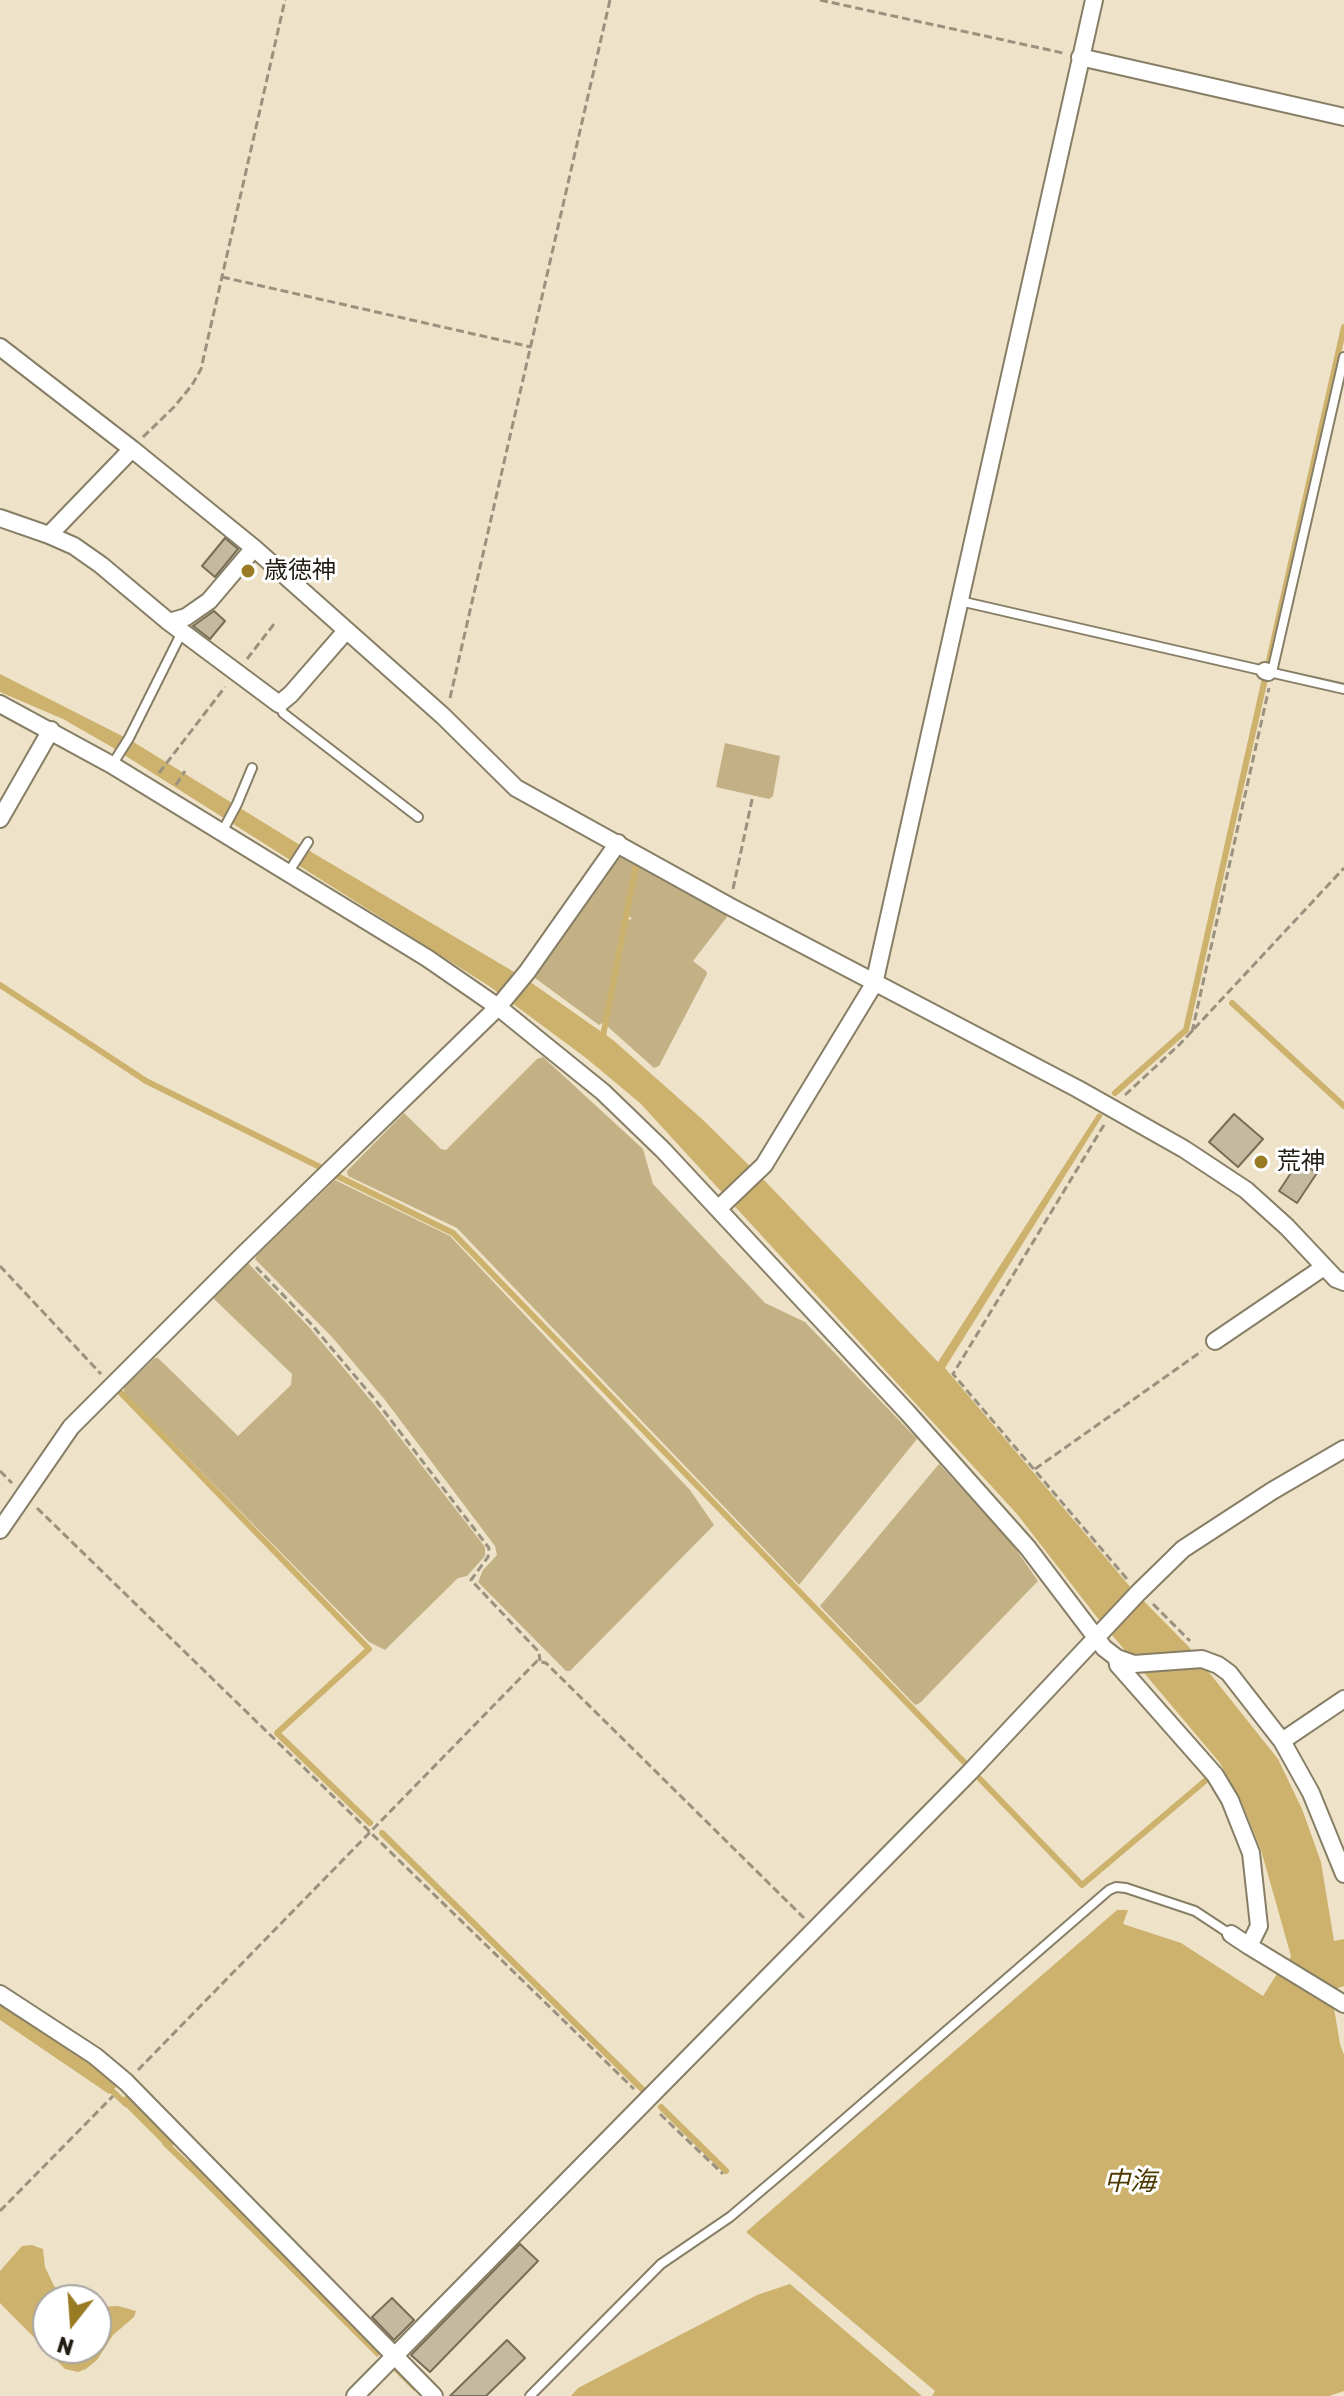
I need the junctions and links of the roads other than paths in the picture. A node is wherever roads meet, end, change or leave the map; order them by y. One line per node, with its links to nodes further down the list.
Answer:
1 (1094, 0): 2 (street)
2 (1080, 57): 3 (street); 10 (street)
3 (1344, 117)
4 (0, 347): 6 (street)
5 (1344, 357): 13 (lane)
6 (132, 449): 8 (street); 9 (street)
7 (0, 518): 8 (street)
8 (49, 535): 11 (street)
9 (254, 548): 11 (street); 12 (street)
10 (960, 601): 13 (lane); 26 (street)
11 (176, 627): 16 (street); 18 (lane)
12 (345, 632): 16 (street); 23 (street)
13 (1268, 672): 14 (lane)
14 (1344, 689)
15 (0, 704): 17 (street)
16 (279, 704): 20 (lane)
17 (51, 730): 18 (street); 21 (street)
18 (114, 762): 22 (street)
19 (252, 768): 22 (lane)
20 (418, 817)
21 (0, 819)
22 (224, 828): 25 (street)
23 (618, 843): 26 (street); 27 (street)
24 (306, 844): 25 (lane)
25 (290, 869): 27 (street)
26 (874, 984): 28 (street); 29 (street)
27 (500, 1004): 28 (street); 33 (street)
28 (721, 1206): 34 (street)
29 (1324, 1267): 30 (street); 31 (street)
30 (1344, 1282)
31 (1215, 1341)
32 (1344, 1449): 34 (street)
33 (0, 1530)
34 (1099, 1634): 35 (street); 43 (street)
35 (1122, 1660): 37 (street); 40 (street)
36 (1344, 1699): 37 (street)
37 (1282, 1741): 38 (street)
38 (1344, 1874)
39 (1231, 1934): 40 (street); 46 (lane)
40 (1249, 1946): 42 (street)
41 (0, 1994): 43 (street)
42 (1340, 2002)
43 (394, 2355): 44 (street); 45 (street)
44 (355, 2396)
45 (434, 2396)
46 (530, 2396)

